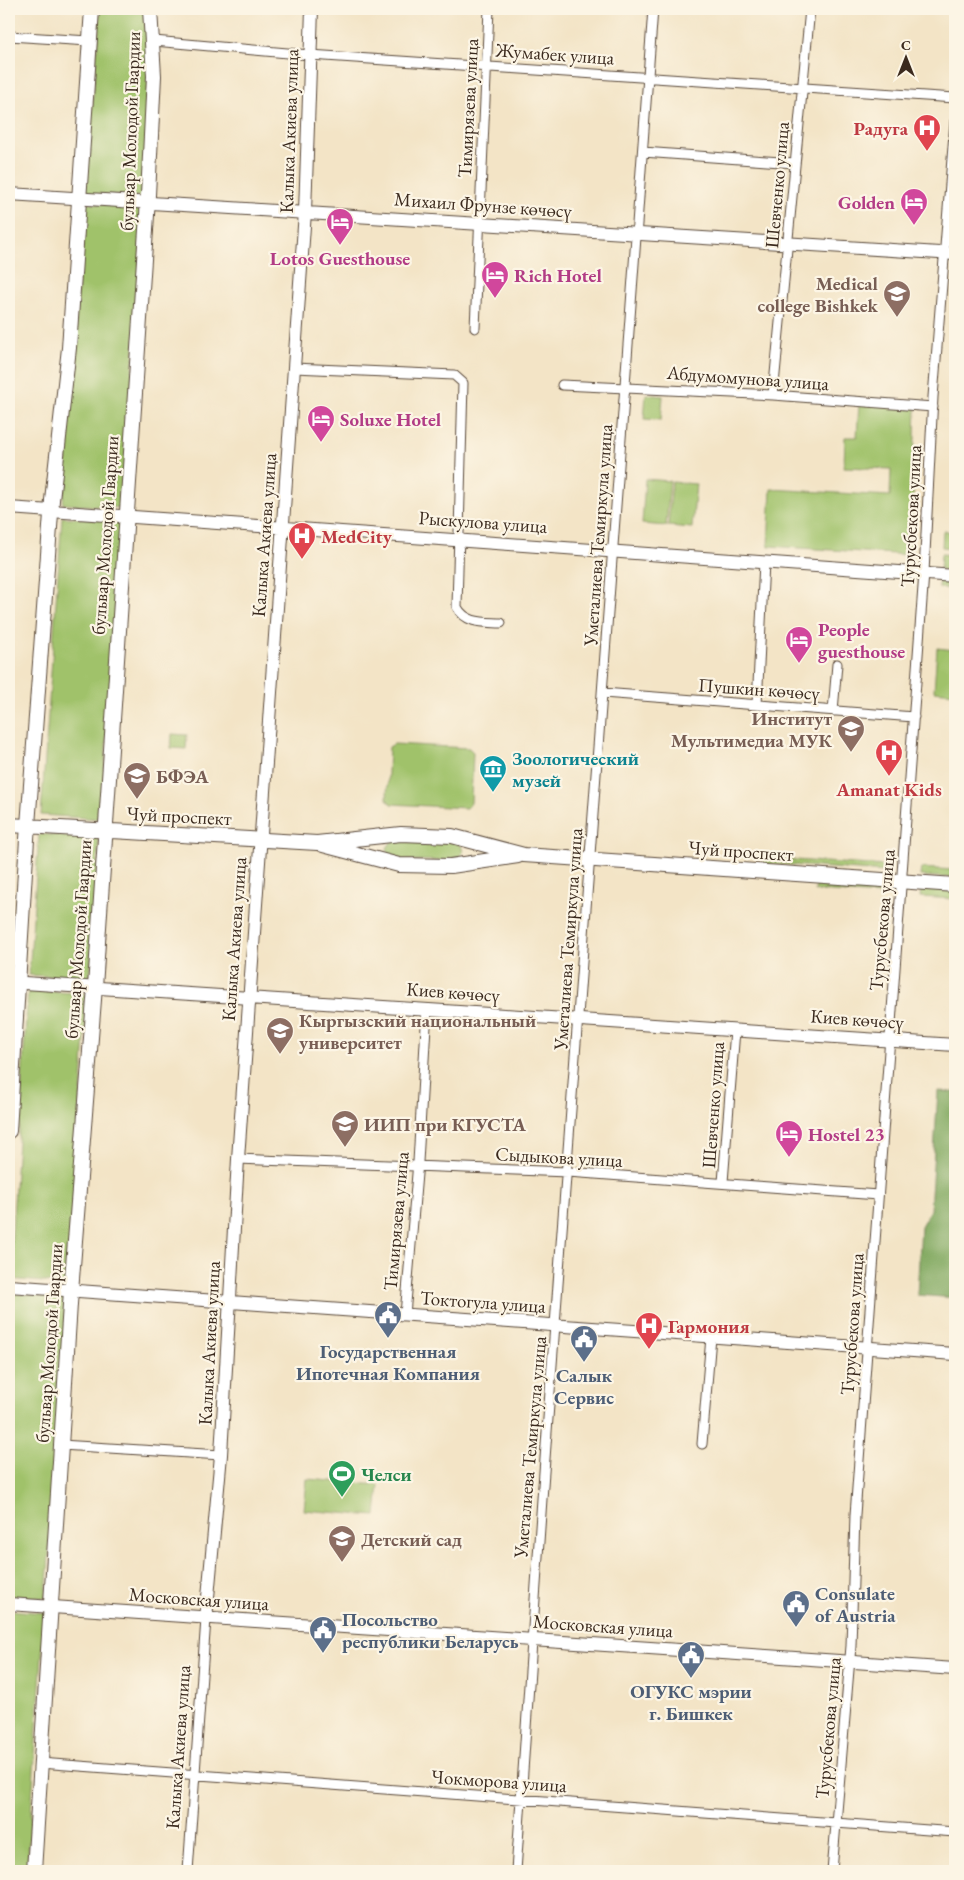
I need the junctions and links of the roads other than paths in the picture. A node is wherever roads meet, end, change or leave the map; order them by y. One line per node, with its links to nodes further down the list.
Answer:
1 (92, 9): 8 (main road)
2 (150, 9): 9 (main road, бульвар Молодой Гвардии)
3 (312, 9): 10 (main road, Калыка Акиева улица)
4 (489, 9): 11 (street, Тимирязева улица)
5 (653, 9): 12 (street, Уметалиева Темиркула улица)
6 (810, 9): 13 (street, Шевченко улица)
7 (9, 36): 8 (street)
8 (89, 41): 19 (main road)
9 (154, 41): 10 (street, Жумабек улица); 20 (main road, бульвар Молодой Гвардии)
10 (310, 55): 11 (street, Жумабек улица); 21 (main road, Калыка Акиева улица)
11 (485, 66): 12 (street, Жумабек улица); 22 (street, Тимирязева улица)
12 (649, 76): 13 (street, Жумабек улица); 16 (street, Уметалиева Темиркула улица)
13 (802, 87): 14 (street, Жумабек улица); 17 (street, Шевченко улица)
14 (955, 98)
15 (955, 121): 25 (street, Турусбекова улица)
16 (643, 152): 17 (street); 23 (street, Уметалиева Темиркула улица)
17 (795, 163): 24 (street, Шевченко улица)
18 (9, 194): 19 (main road, Михаил Фрунзе көчөсү)
19 (79, 199): 20 (main road, Михаил Фрунзе көчөсү); 33 (main road)
20 (148, 202): 21 (main road, Михаил Фрунзе көчөсү); 34 (main road, бульвар Молодой Гвардии)
21 (305, 212): 22 (main road, Михаил Фрунзе көчөсү); 27 (main road, Калыка Акиева улица)
22 (478, 223): 23 (main road, Михаил Фрунзе көчөсү); 26 (street, Тимирязева улица)
23 (637, 234): 24 (main road, Михаил Фрунзе көчөсү); 29 (street, Уметалиева Темиркула улица)
24 (788, 243): 25 (main road, Михаил Фрунзе көчөсү); 30 (street, Шевченко улица)
25 (950, 254): 31 (street, Турусбекова улица)
26 (475, 328)
27 (294, 368): 35 (main road, Калыка Акиева улица); 36 (street)
28 (562, 385): 29 (street, Абдумомунова улица)
29 (624, 387): 30 (street, Абдумомунова улица); 37 (street, Уметалиева Темиркула улица)
30 (774, 395): 31 (street, Абдумомунова улица)
31 (933, 407): 39 (street, Турусбекова улица)
32 (9, 508): 33 (main road, Рыскулова улица)
33 (51, 510): 34 (main road, Рыскулова улица); 48 (main road)
34 (125, 516): 35 (main road, Рыскулова улица); 49 (main road, бульвар Молодой Гвардии)
35 (283, 527): 36 (main road, Рыскулова улица); 50 (main road, Калыка Акиева улица)
36 (458, 539): 37 (main road, Рыскулова улица); 41 (street)
37 (613, 551): 38 (main road, Рыскулова улица); 43 (street, Уметалиева Темиркула улица)
38 (764, 562): 39 (main road, Рыскулова улица); 44 (street)
39 (924, 573): 40 (main road, Рыскулова улица); 46 (street, Турусбекова улица)
40 (955, 576)
41 (501, 623)
42 (836, 664): 45 (street)
43 (603, 693): 44 (street, Пушкин көчөсү); 53 (street, Уметалиева Темиркула улица)
44 (756, 705): 45 (street, Пушкин көчөсү)
45 (833, 711): 46 (street, Пушкин көчөсү)
46 (914, 717): 54 (street, Турусбекова улица)
47 (9, 825): 48 (main road, Чуй проспект)
48 (28, 826): 49 (main road, Чуй проспект); 56 (main road)
49 (105, 831): 50 (main road, Чуй проспект); 57 (main road, бульвар Молодой Гвардии)
50 (260, 839): 51 (main road, Чуй проспект); 58 (main road, Калыка Акиева улица)
51 (317, 843): 52 (main road, Чуй проспект); 52 (main road, Чуй проспект)
52 (524, 855): 53 (main road, Чуй проспект)
53 (590, 860): 54 (main road, Чуй проспект); 60 (street, Уметалиева Темиркула улица)
54 (902, 881): 55 (main road, Чуй проспект); 62 (street, Турусбекова улица)
55 (955, 884)
56 (14, 983): 57 (main road, Киев көчөсү); 64 (main road)
57 (95, 987): 58 (main road, Киев көчөсү); 71 (main road, бульвар Молодой Гвардии)
58 (249, 998): 59 (main road, Киев көчөсү); 65 (main road, Калыка Акиева улица)
59 (427, 1009): 60 (main road, Киев көчөсү); 66 (street, Тимирязева улица)
60 (578, 1019): 61 (main road, Киев көчөсү); 67 (street, Уметалиева Темиркула улица)
61 (735, 1030): 62 (main road, Киев көчөсү); 68 (street, Шевченко улица)
62 (889, 1040): 63 (main road, Киев көчөсү); 69 (street, Турусбекова улица)
63 (955, 1044)
64 (9, 1131)
65 (238, 1159): 66 (street, Сыдыкова улица); 72 (main road, Калыка Акиева улица)
66 (417, 1168): 67 (street, Сыдыкова улица); 73 (street, Тимирязева улица)
67 (568, 1172): 68 (street, Сыдыкова улица); 74 (street, Уметалиева Темиркула улица)
68 (723, 1182): 69 (street, Сыдыкова улица)
69 (878, 1195): 76 (street, Турусбекова улица)
70 (9, 1286): 71 (main road, Токтогула улица)
71 (71, 1291): 72 (main road, Токтогула улица); 79 (main road, бульвар Молодой Гвардии)
72 (230, 1302): 73 (main road, Токтогула улица); 80 (main road, Калыка Акиева улица)
73 (405, 1315): 74 (main road, Токтогула улица)
74 (556, 1326): 75 (main road, Токтогула улица); 84 (street, Уметалиева Темиркула улица)
75 (711, 1337): 76 (main road, Токтогула улица); 78 (street)
76 (867, 1349): 77 (main road, Токтогула улица); 85 (street, Турусбекова улица)
77 (955, 1354)
78 (702, 1444)
79 (61, 1445): 80 (street); 82 (main road, бульвар Молодой Гвардии)
80 (221, 1455): 83 (main road, Калыка Акиева улица)
81 (9, 1604): 82 (main road, Московская улица)
82 (52, 1607): 83 (main road, Московская улица); 87 (main road, бульвар Молодой Гвардии)
83 (206, 1619): 84 (main road, Московская улица); 88 (street, Калыка Акиева улица)
84 (532, 1639): 85 (main road, Московская улица); 89 (street, Уметалиева Темиркула улица)
85 (850, 1662): 86 (main road, Московская улица); 90 (street, Турусбекова улица)
86 (955, 1668)
87 (40, 1763): 88 (street, Чокморова улица); 92 (main road, бульвар Молодой Гвардии)
88 (194, 1774): 89 (street, Чокморова улица); 93 (street, Калыка Акиева улица)
89 (522, 1799): 90 (street, Чокморова улица); 94 (street, Уметалиева Темиркула улица)
90 (836, 1823): 91 (street, Чокморова улица); 95 (street, Турусбекова улица)
91 (955, 1832)
92 (34, 1871)
93 (188, 1871)
94 (516, 1871)
95 (832, 1871)

